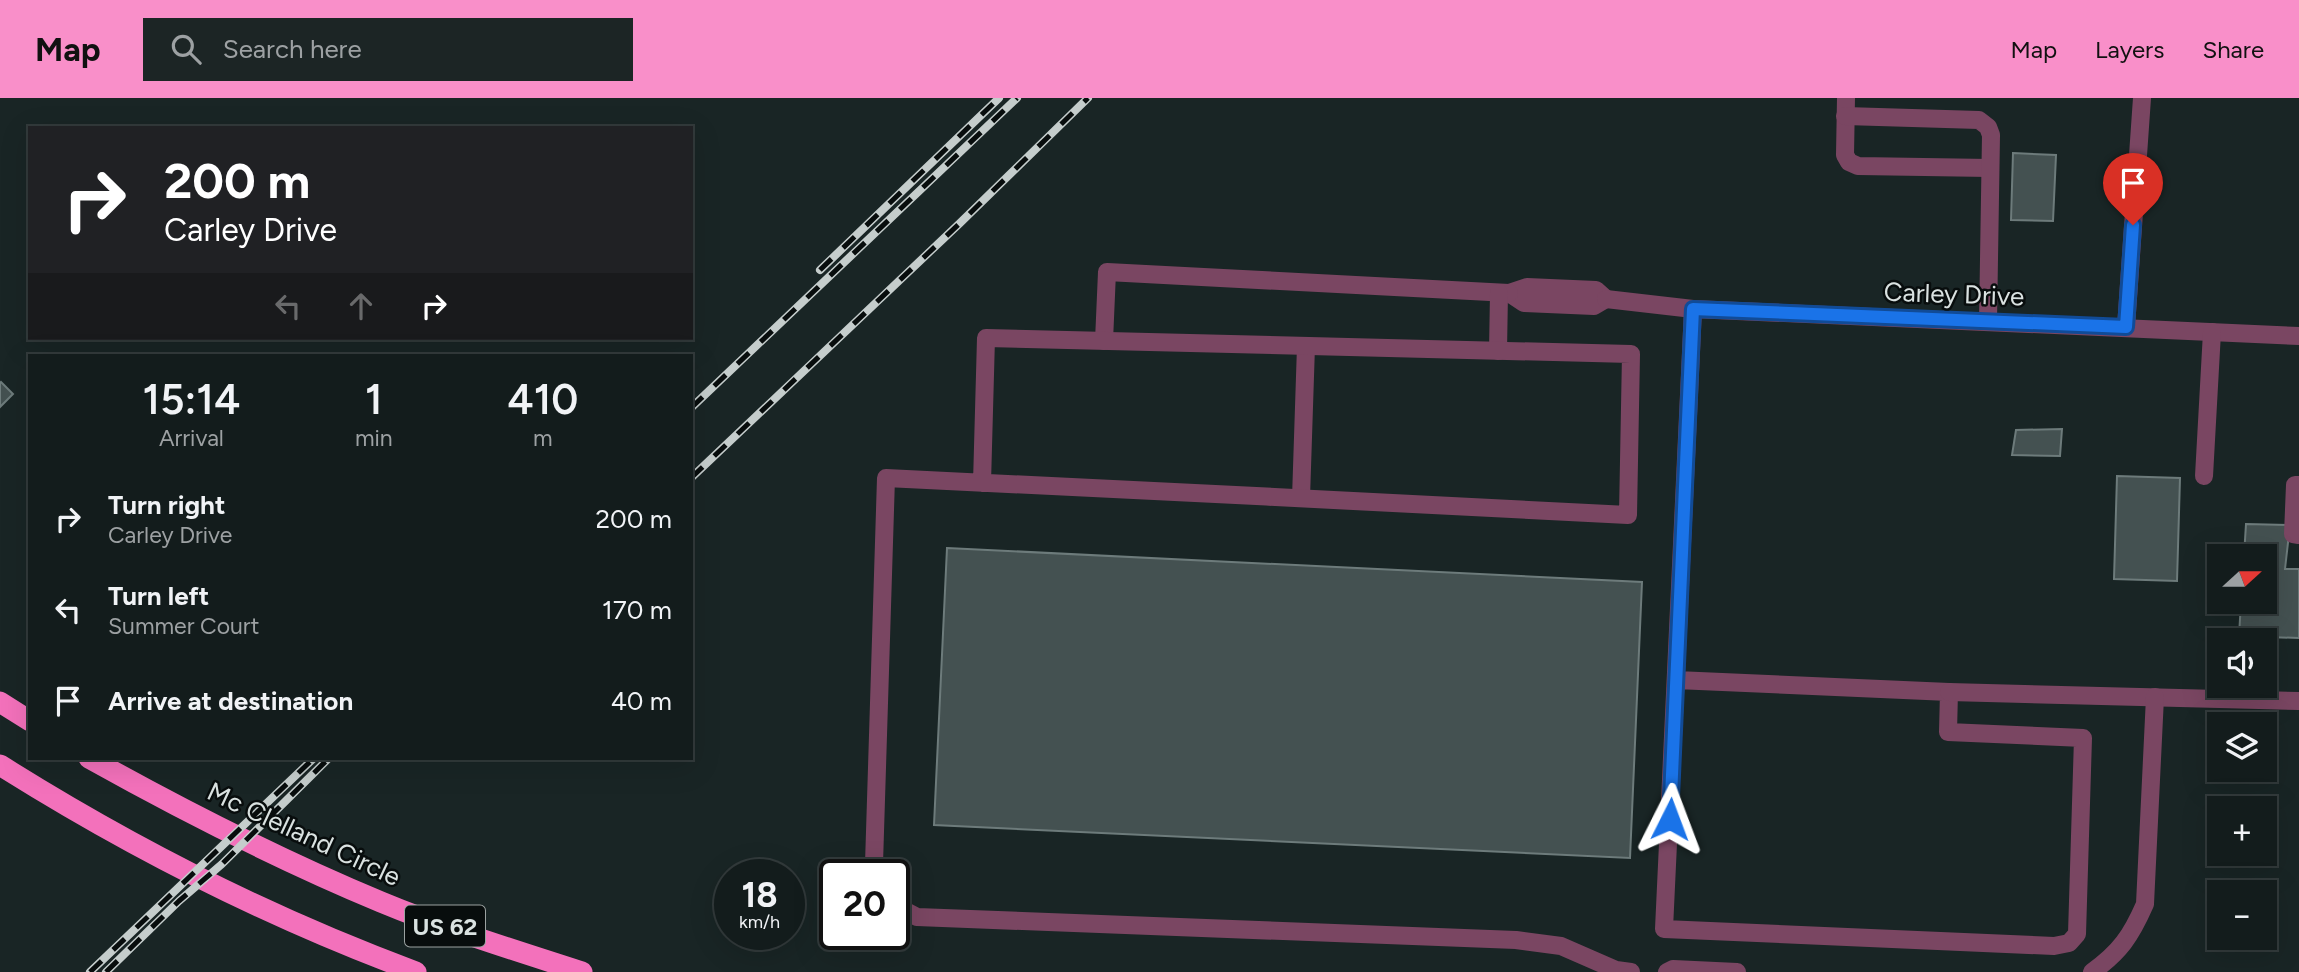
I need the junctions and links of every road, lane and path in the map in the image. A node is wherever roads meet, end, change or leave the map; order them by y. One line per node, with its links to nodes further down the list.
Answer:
1 (1846, 98): 3 (street)
2 (2142, 98): 8 (street)
3 (1845, 116): 4 (street); 4 (street)
4 (1990, 168): 7 (street)
5 (1504, 293): 6 (street, Carley Drive); 11 (street, Carley Drive); 13 (street)
6 (1693, 309): 7 (street, Carley Drive); 19 (street)
7 (1988, 321): 8 (street, Carley Drive)
8 (2126, 327): 9 (street, Carley Drive)
9 (2212, 332): 10 (street, Carley Drive); 14 (street)
10 (2299, 336)
11 (1104, 341): 12 (street); 15 (street)
12 (1306, 346): 13 (street); 17 (street)
13 (1498, 351): 17 (street)
14 (2204, 476)
15 (982, 483): 17 (street); 27 (street)
16 (2297, 485): 18 (street)
17 (1301, 498)
18 (2299, 535)
19 (1676, 680): 20 (street); 20 (street)
20 (1949, 692): 21 (street)
21 (2155, 697): 22 (street); 34 (street)
22 (2299, 701)
23 (0, 702): 24 (highway)
24 (28, 720)
25 (93, 760): 30 (highway, Mc Clelland Circle / US 62)
26 (0, 765): 29 (highway, US 62)
27 (874, 859)
28 (910, 913): 31 (street)
29 (416, 972)
30 (582, 972)
31 (1631, 972)
32 (1667, 972): 33 (street)
33 (1737, 972)
34 (2092, 972)

